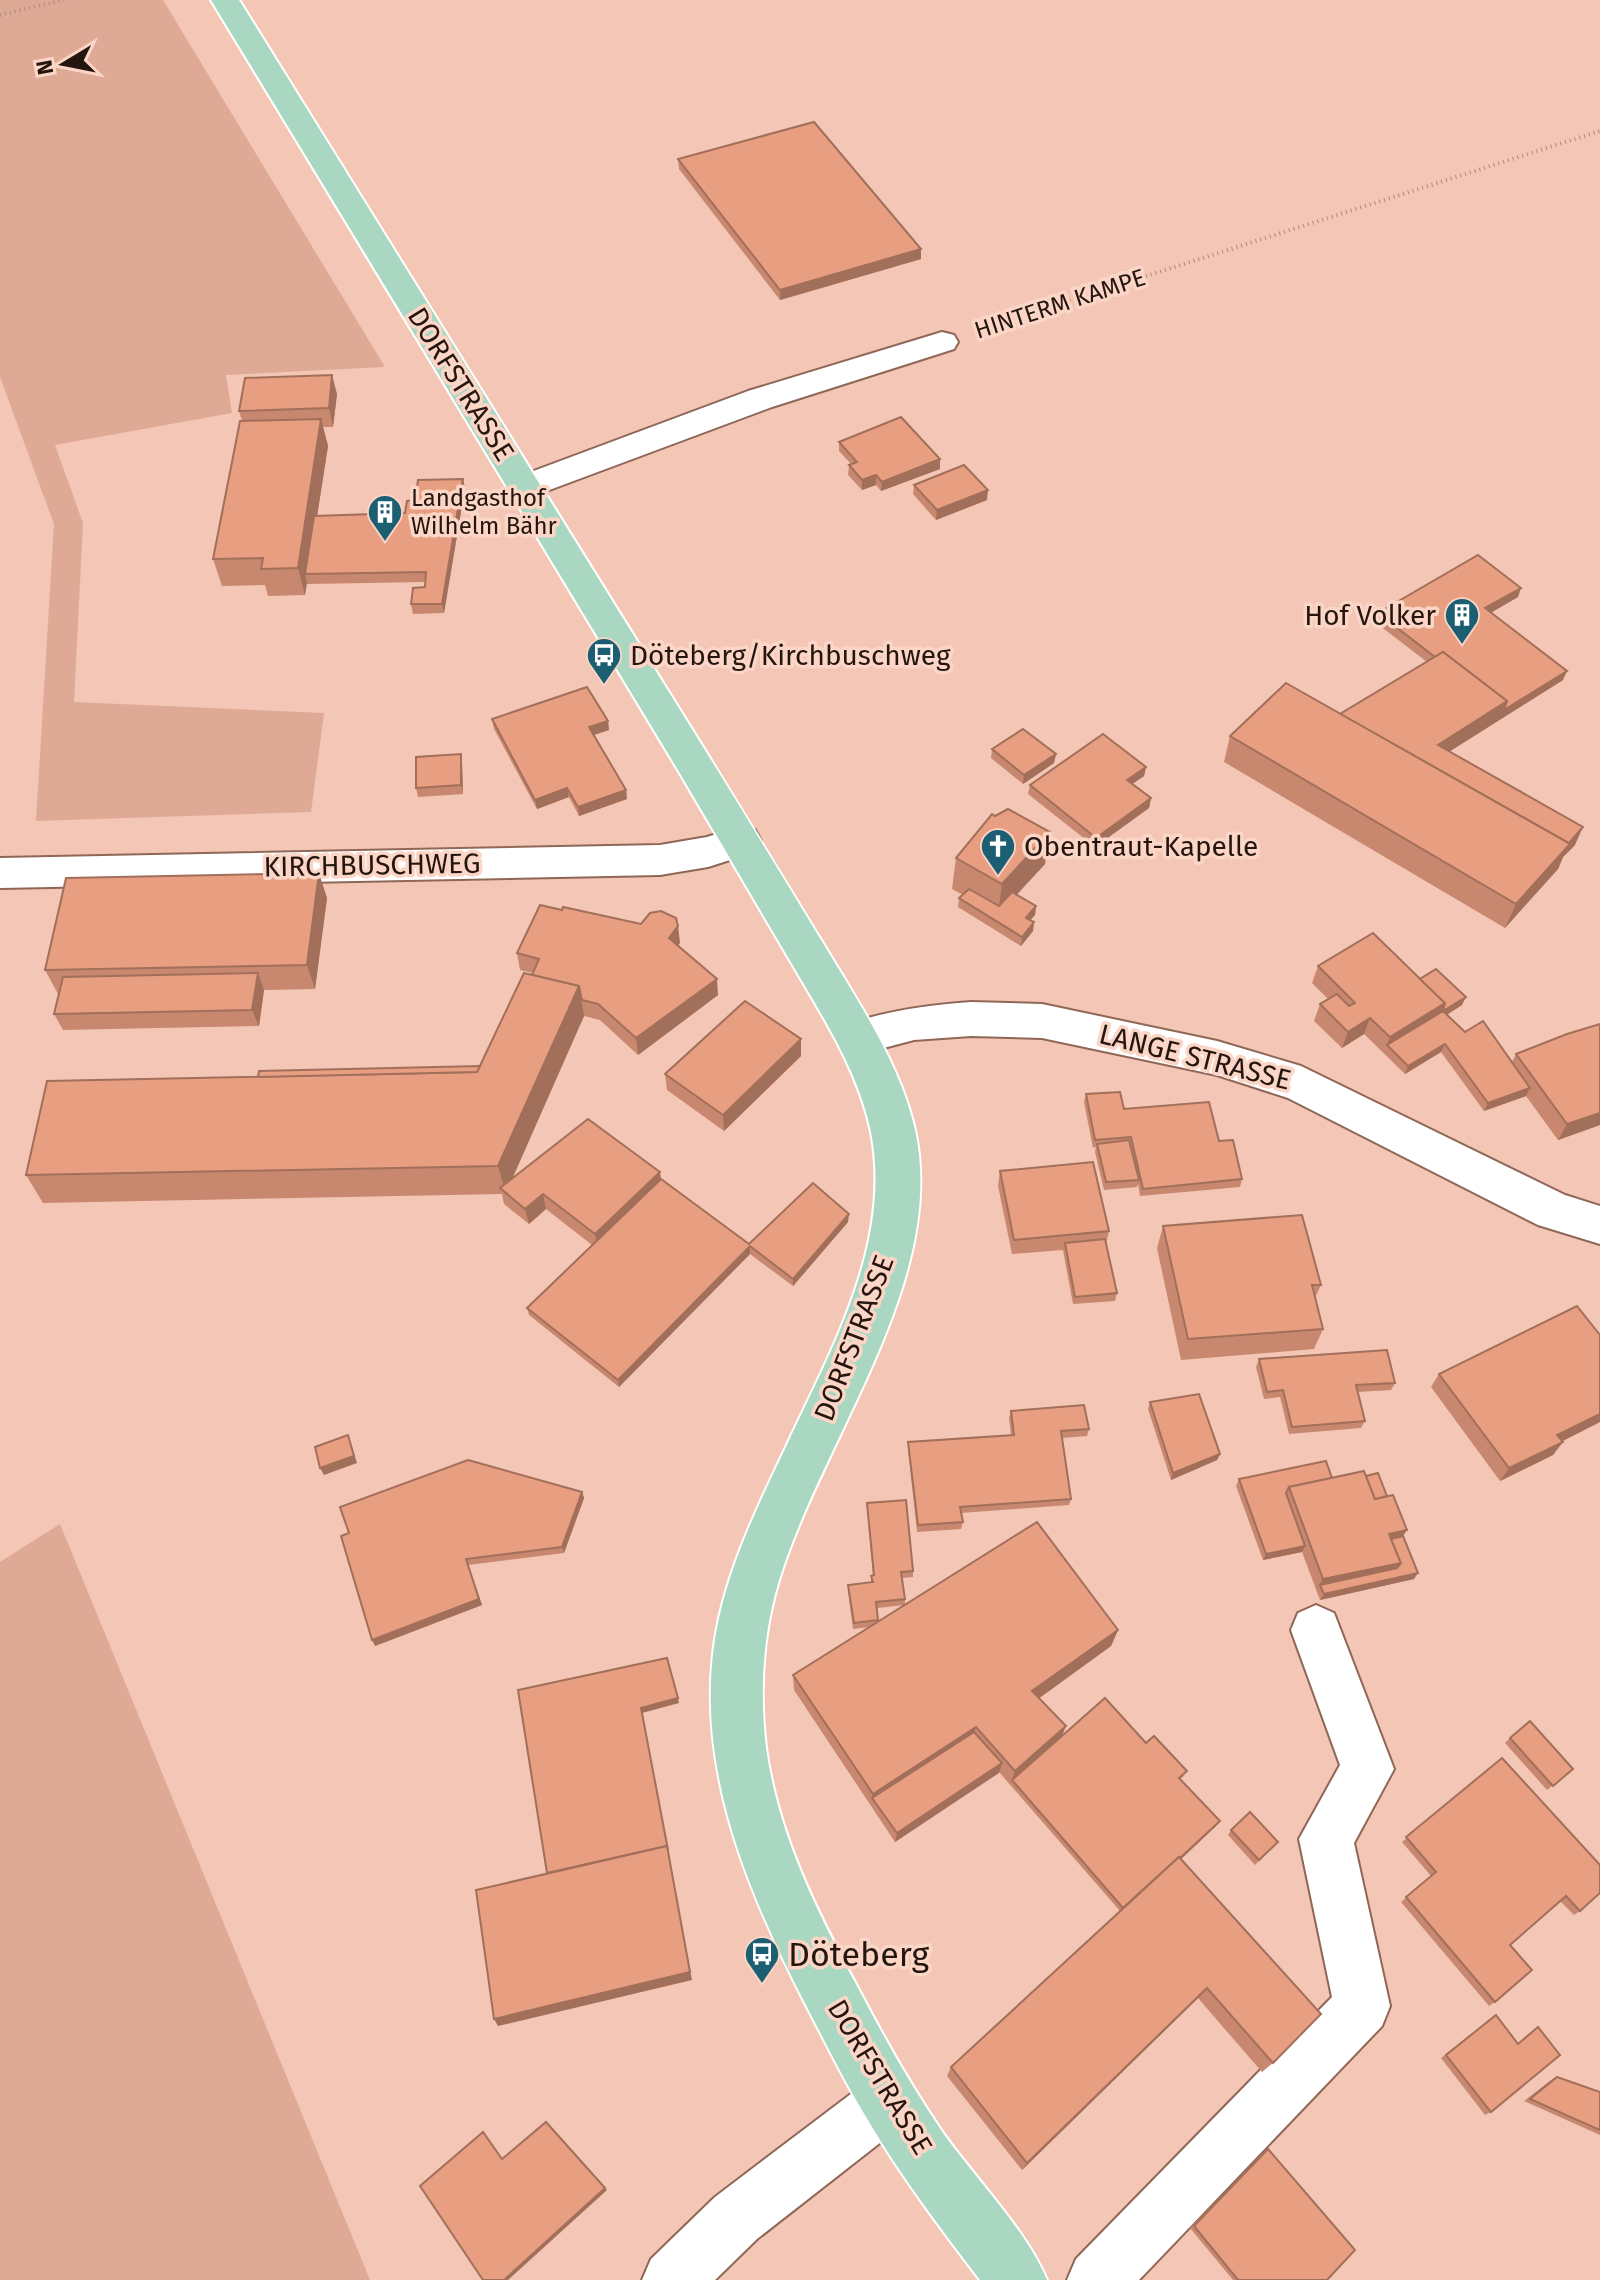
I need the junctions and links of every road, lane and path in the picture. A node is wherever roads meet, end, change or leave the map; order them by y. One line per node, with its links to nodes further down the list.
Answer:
1 (64, 0): 3 (path)
2 (225, 0): 6 (main road, DORFSTRASSE)
3 (0, 15)
4 (1600, 131): 5 (path, HINTERM KAMPE)
5 (942, 342): 6 (street, HINTERM KAMPE)
6 (524, 487): 7 (main road, DORFSTRASSE)
7 (741, 841): 8 (street, KIRCHBUSCHWEG); 9 (main road, DORFSTRASSE)
8 (0, 873)
9 (857, 1038): 10 (street, LANGE STRASSE); 12 (main road, DORFSTRASSE)
10 (1600, 1225)
11 (1316, 1630): 15 (street)
12 (888, 2101): 13 (street); 14 (main road, DORFSTRASSE)
13 (672, 2280)
14 (1017, 2280)
15 (1097, 2280)

